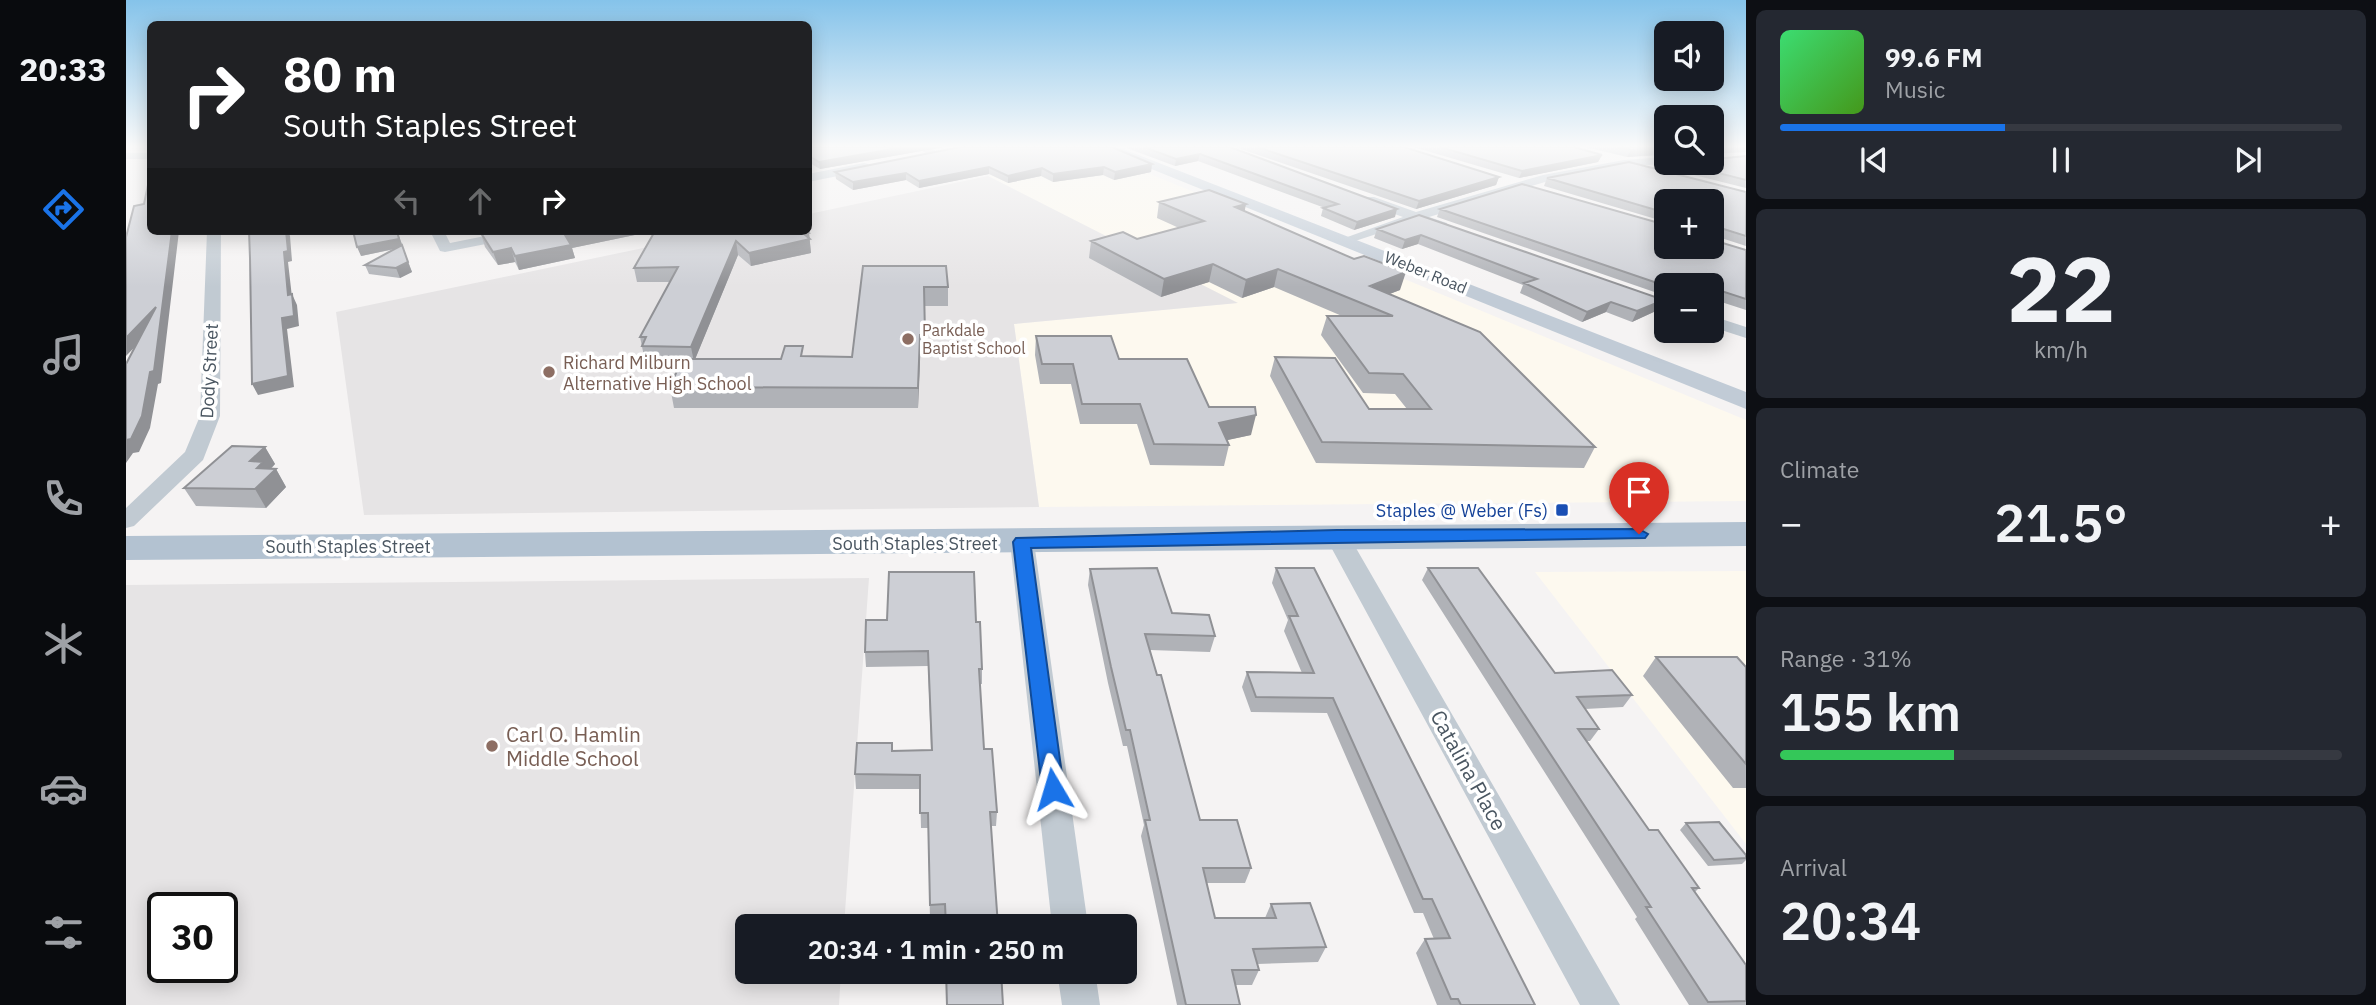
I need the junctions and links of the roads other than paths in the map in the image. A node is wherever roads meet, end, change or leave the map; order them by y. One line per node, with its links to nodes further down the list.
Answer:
1 (1227, 194): 9 (main road, Weber Road)
2 (1487, 194): 4 (street)
3 (1354, 195): 4 (street)
4 (1417, 217): 5 (street); 9 (street)
5 (1456, 231)
6 (214, 235): 13 (street, Dody Street)
7 (439, 235): 8 (street)
8 (511, 235)
9 (1346, 240): 12 (main road, Weber Road)
10 (1724, 325): 11 (street)
11 (1746, 333)
12 (1746, 401)
13 (126, 521)
14 (1746, 534): 15 (main road, South Staples Street)
15 (1337, 536): 16 (main road, South Staples Street); 21 (street, Catalina Place)
16 (1022, 542): 17 (main road, South Staples Street); 18 (street)
17 (126, 548)
18 (1068, 914)
19 (1078, 984): 20 (street)
20 (1080, 1005)
21 (1601, 1005)

